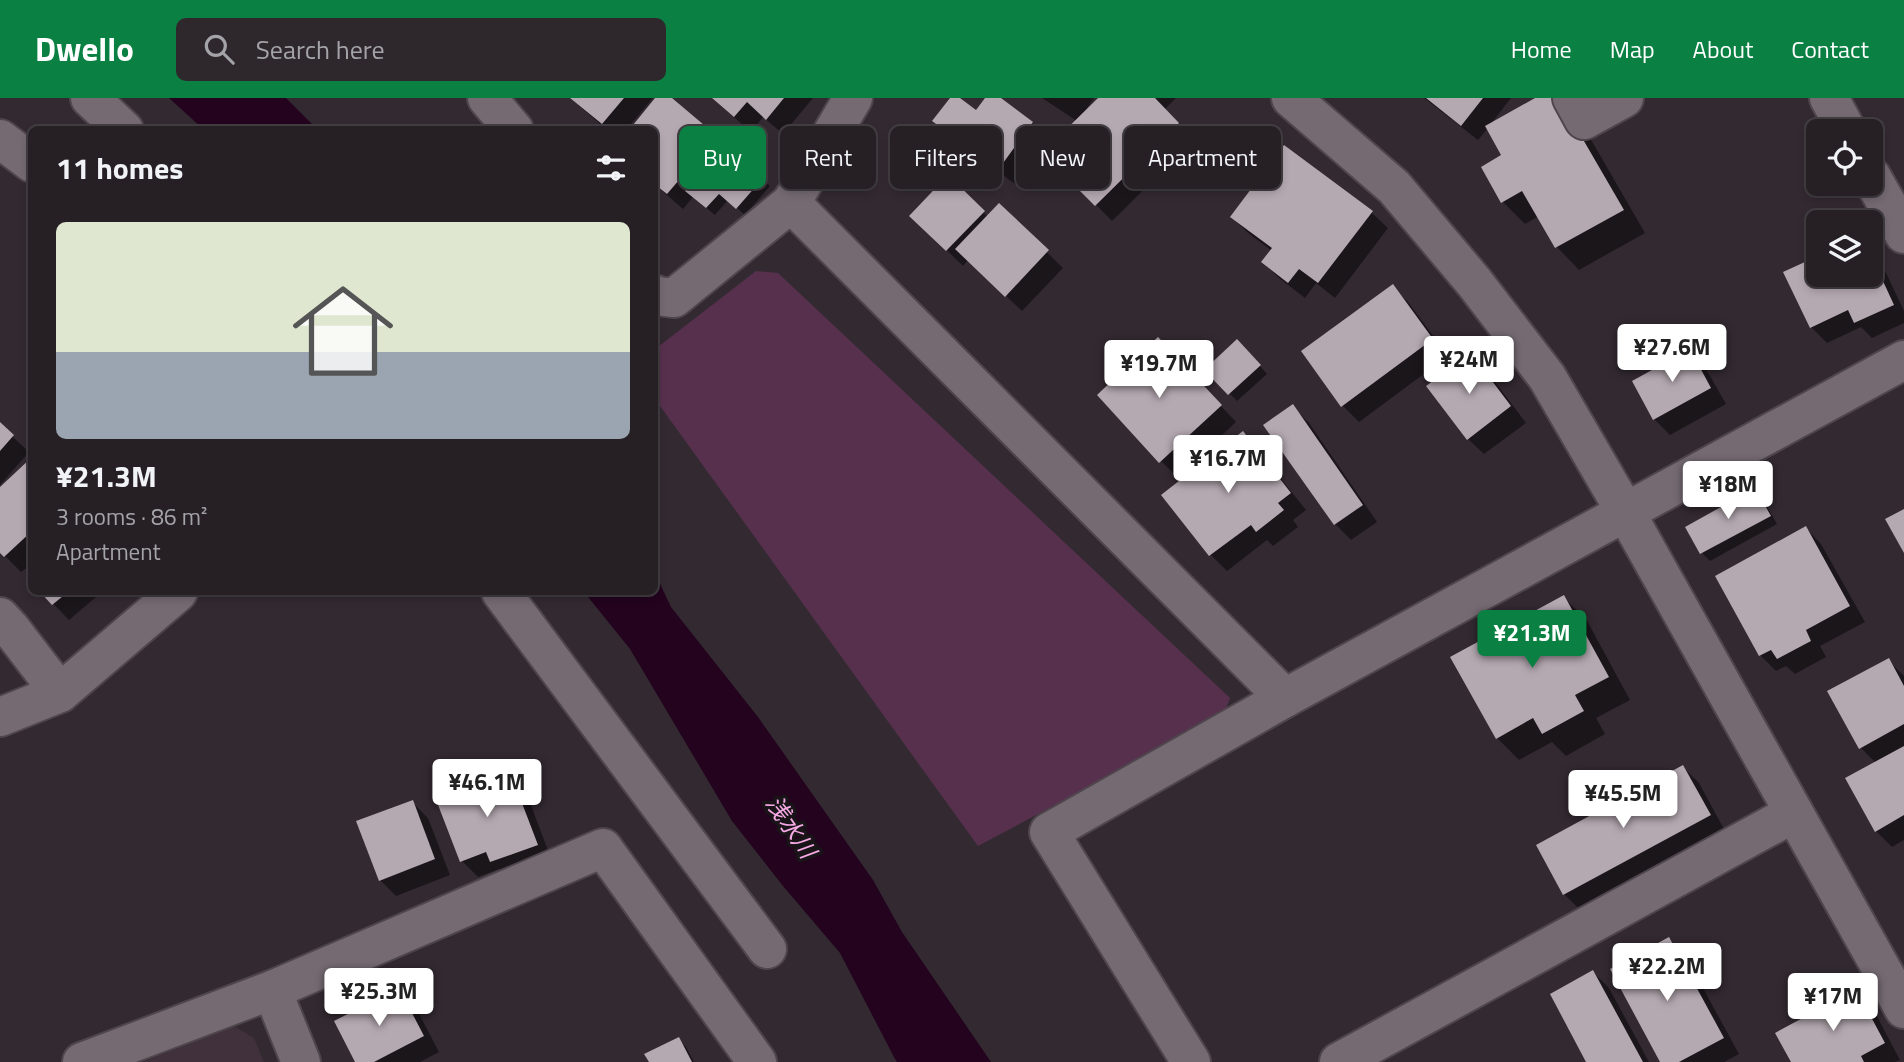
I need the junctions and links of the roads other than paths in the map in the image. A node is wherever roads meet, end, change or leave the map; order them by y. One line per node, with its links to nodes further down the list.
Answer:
1 (90, 98): 9 (street)
2 (487, 98): 10 (street)
3 (853, 98): 14 (street)
4 (1291, 98): 18 (street)
5 (1572, 98): 6 (street)
6 (1624, 98)
7 (1829, 98): 8 (street)
8 (1840, 119)
9 (120, 126)
10 (511, 126)
11 (0, 139): 12 (street)
12 (28, 160)
13 (1882, 196): 15 (street)
14 (791, 203): 16 (street); 23 (street)
15 (1904, 234)
16 (658, 296)
17 (1904, 360): 18 (street)
18 (1626, 513): 23 (street); 25 (street)
19 (174, 595): 22 (street)
20 (503, 595): 26 (street)
21 (0, 617): 22 (street)
22 (60, 693): 24 (street)
23 (1285, 698): 32 (street)
24 (0, 717)
25 (1794, 813): 28 (street); 33 (street)
26 (767, 949)
27 (272, 990): 29 (street); 30 (street); 31 (street)
28 (1904, 1009)
29 (82, 1062)
30 (301, 1062)
31 (757, 1062)
32 (1191, 1062)
33 (1339, 1062)

